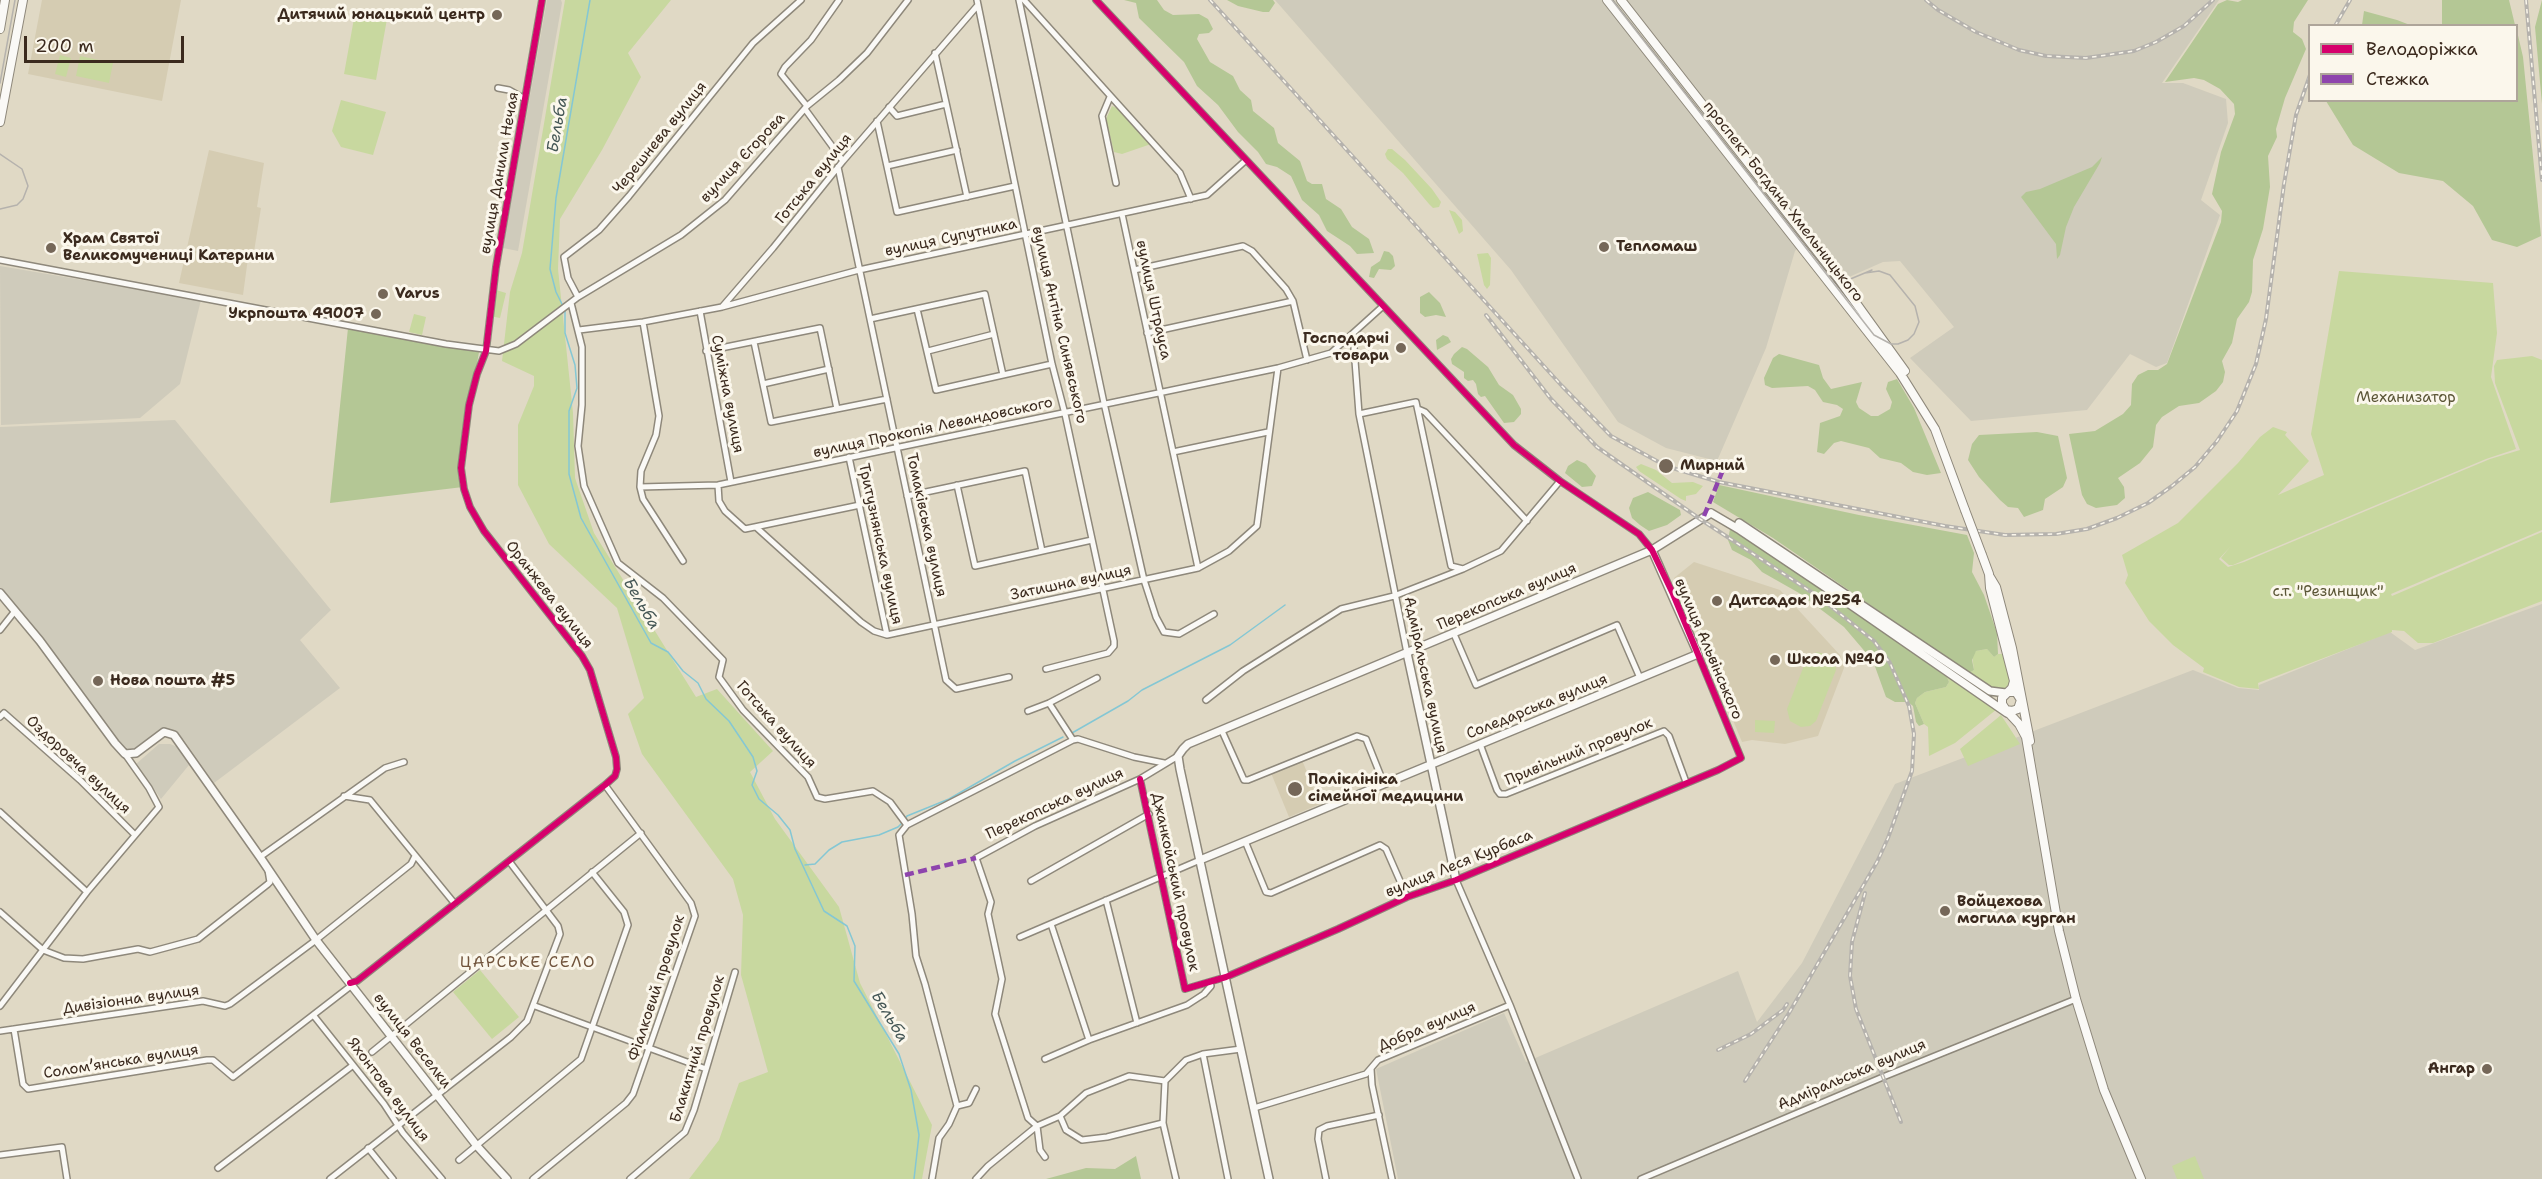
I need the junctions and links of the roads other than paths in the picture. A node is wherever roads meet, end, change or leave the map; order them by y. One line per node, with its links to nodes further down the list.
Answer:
1 (5, 0): 13 (main road)
2 (23, 0): 22 (main road)
3 (543, 0): 17 (street, вулиця Данили Нечая)
4 (801, 0): 38 (street, Черешнева вулиця)
5 (839, 0): 20 (street)
6 (908, 0): 20 (street, вулиця Єгорова)
7 (1019, 0): 33 (street, вулиця Антіна Синявського)
8 (1024, 0): 16 (street)
9 (1096, 0): 25 (street)
10 (1606, 0): 68 (main road, проспект Богдана Хмельницького)
11 (1621, 0): 68 (main road, проспект Богдана Хмельницького)
12 (977, 2): 14 (street, Готська вулиця); 29 (street, вулиця Антіна Синявського)
13 (0, 29)
14 (935, 53): 18 (street); 19 (street, Готська вулиця)
15 (498, 88): 17 (street)
16 (1110, 97): 28 (street); 31 (street)
17 (525, 99): 52 (street, вулиця Данили Нечая)
18 (946, 104): 19 (street); 23 (street)
19 (889, 107): 21 (street, Готська вулиця)
20 (806, 108): 24 (street); 38 (street, вулиця Єгорова)
21 (877, 121): 24 (street, Готська вулиця); 26 (street)
22 (0, 122)
23 (957, 150): 26 (street); 30 (street)
24 (843, 161): 27 (street, Готська вулиця)
25 (1245, 161): 31 (street, вулиця Супутника); 42 (street)
26 (887, 166): 30 (street)
27 (838, 167): 36 (street, Томаківська вулиця); 41 (street, Готська вулиця)
28 (1116, 183)
29 (1015, 186): 30 (street); 34 (street, вулиця Антіна Синявського)
30 (967, 196)
31 (1191, 199): 32 (street, вулиця Супутника)
32 (1122, 214): 33 (street, вулиця Супутника); 37 (street, вулиця Штрауса)
33 (1068, 226): 34 (street, вулиця Супутника); 63 (street, вулиця Антіна Синявського)
34 (1025, 234): 36 (street, вулиця Супутника); 56 (street, вулиця Антіна Синявського)
35 (0, 260): 52 (street)
36 (859, 270): 41 (street, вулиця Супутника); 45 (street, Томаківська вулиця)
37 (1134, 270): 39 (street); 48 (street, вулиця Штрауса)
38 (578, 297): 40 (street, вулиця Єгорова)
39 (1293, 301): 48 (street); 55 (street)
40 (570, 304): 47 (street, Готська вулиця); 52 (street, вулиця Єгорова)
41 (722, 307): 44 (street)
42 (1382, 307): 50 (street, вулиця Прокопія Левандовського); 73 (street)
43 (917, 309): 45 (street); 49 (street); 54 (street)
44 (700, 311): 46 (street); 53 (street, Суміжна вулиця)
45 (870, 319): 62 (street, Томаківська вулиця)
46 (643, 322): 47 (street); 77 (street)
47 (579, 330): 133 (street, Готська вулиця)
48 (1147, 333): 61 (street, вулиця Штрауса)
49 (994, 334): 54 (street); 59 (street)
50 (1353, 334): 55 (street, вулиця Прокопія Левандовського); 67 (street, Адміральська вулиця)
51 (754, 342): 53 (street); 58 (street); 60 (street)
52 (486, 351): 129 (street, Оранжева вулиця)
53 (706, 351): 74 (street, Суміжна вулиця)
54 (928, 351): 59 (street)
55 (1308, 360): 57 (street, вулиця Прокопія Левандовського)
56 (1052, 364): 59 (street); 66 (street, вулиця Антіна Синявського)
57 (1278, 368): 61 (street, вулиця Прокопія Левандовського); 69 (street, Затишна вулиця)
58 (828, 369): 60 (street); 64 (street)
59 (1003, 375)
60 (763, 384): 64 (street)
61 (1160, 391): 63 (street, вулиця Прокопія Левандовського); 71 (street, вулиця Штрауса)
62 (887, 399): 64 (street); 70 (street, Томаківська вулиця)
63 (1104, 403): 66 (street, вулиця Прокопія Левандовського); 90 (street, вулиця Антіна Синявського)
64 (837, 409)
65 (1418, 409): 67 (street); 81 (street); 88 (street)
66 (1065, 414): 70 (street, вулиця Прокопія Левандовського); 83 (street, вулиця Антіна Синявського)
67 (1359, 414): 93 (street, Адміральська вулиця)
68 (1932, 426): 89 (main road, проспект Богдана Хмельницького, bridge)
69 (1268, 432): 71 (street); 87 (street, Затишна вулиця)
70 (897, 447): 72 (street, вулиця Прокопія Левандовського); 78 (street, Томаківська вулиця)
71 (1173, 452): 87 (street, вулиця Штрауса)
72 (849, 457): 74 (street, вулиця Прокопія Левандовського); 79 (street, Тритузнянська вулиця)
73 (1560, 481): 81 (street); 84 (street)
74 (731, 482): 76 (street, вулиця Прокопія Левандовського)
75 (957, 484): 78 (street); 85 (street); 85 (street)
76 (718, 485): 77 (street, вулиця Прокопія Левандовського); 82 (street)
77 (640, 487): 86 (street)
78 (907, 496): 96 (street, Томаківська вулиця)
79 (860, 505): 82 (street); 99 (street, Тритузнянська вулиця)
80 (1712, 513): 84 (street, Перекопська вулиця); 102 (street); 107 (street)
81 (1527, 521): 88 (street)
82 (757, 528): 99 (street)
83 (1092, 540): 85 (street); 91 (street, вулиця Антіна Синявського)
84 (1652, 550): 98 (street, Перекопська вулиця); 101 (street, вулиця Альвінського)
85 (1042, 551)
86 (683, 561)
87 (1198, 568): 90 (street, Затишна вулиця)
88 (1463, 569): 93 (street)
89 (1989, 574): 107 (main road, проспект Богдана Хмельницького); 108 (main road, проспект Богдана Хмельницького)
90 (1144, 580): 91 (street, Затишна вулиця); 95 (street, вулиця Антіна Синявського)
91 (1103, 587): 96 (street, Затишна вулиця); 103 (street, вулиця Антіна Синявського)
92 (0, 592): 94 (street)
93 (1394, 596): 100 (street, Адміральська вулиця); 109 (street)
94 (15, 611): 97 (street); 119 (street)
95 (1214, 614)
96 (935, 625): 99 (street, Затишна вулиця); 104 (street, Томаківська вулиця)
97 (0, 630)
98 (1454, 634): 100 (street, Перекопська вулиця); 106 (street)
99 (887, 635)
100 (1407, 652): 115 (street, Перекопська вулиця); 125 (street, Адміральська вулиця)
101 (1698, 654): 106 (street, Соледарська вулиця); 121 (street, вулиця Альвінського)
102 (1935, 663): 111 (street); 114 (street)
103 (1046, 669)
104 (1009, 677)
105 (1097, 678): 110 (street)
106 (1640, 678): 118 (street, Соледарська вулиця)
107 (2008, 692): 108 (main road); 111 (main road, проспект Богдана Хмельницького)
108 (2021, 696): 111 (main road); 117 (main road, проспект Богдана Хмельницького); 117 (main road, проспект Богдана Хмельницького)
109 (1206, 700)
110 (1049, 703): 112 (street); 116 (street)
111 (2004, 709): 114 (main road, проспект Богдана Хмельницького)
112 (1028, 711)
113 (2, 715): 135 (street, Оздоровча вулиця)
114 (2015, 720): 123 (main road, проспект Богдана Хмельницького)
115 (1222, 731): 120 (street, Перекопська вулиця); 128 (street)
116 (1073, 740): 124 (street); 133 (street)
117 (2030, 741): 123 (main road, проспект Богдана Хмельницького)
118 (1480, 744): 125 (street, Соледарська вулиця); 127 (street, Привільний провулок)
119 (125, 753): 135 (street); 138 (street, вулиця Веселки)
120 (1178, 756): 124 (street); 139 (street)
121 (1741, 758): 127 (street, вулиця Леся Курбаса)
122 (404, 762): 130 (street)
123 (2032, 762): 161 (main road, проспект Богдана Хмельницького)
124 (1164, 763): 126 (street)
125 (1431, 765): 128 (street, Соледарська вулиця); 144 (street, Адміральська вулиця)
126 (1140, 779): 132 (street, Джанкойський провулок); 189 (street, Перекопська вулиця)
127 (1686, 782): 144 (street, вулиця Леся Курбаса)
128 (1384, 784): 136 (street, Соледарська вулиця)
129 (604, 785): 134 (street, Фіалковий провулок); 140 (street, Оранжева вулиця)
130 (343, 796): 137 (street); 138 (street)
131 (0, 812): 146 (street)
132 (1149, 814): 143 (street, Джанкойський провулок); 145 (street)
133 (905, 824): 183 (street)
134 (641, 833): 142 (street); 172 (street, Фіалковий провулок)
135 (135, 835): 146 (street)
136 (1245, 841): 139 (street, Соледарська вулиця); 147 (street)
137 (415, 856): 149 (street); 154 (street)
138 (260, 857): 141 (street, вулиця Веселки)
139 (1200, 860): 143 (street, Соледарська вулиця); 157 (street)
140 (509, 861): 149 (street, Оранжева вулиця); 150 (street)
141 (268, 869): 154 (street, вулиця Веселки); 155 (street)
142 (592, 872): 150 (street); 168 (street)
143 (1162, 875): 148 (street, Соледарська вулиця); 160 (street, Джанкойський провулок)
144 (1456, 880): 147 (street, вулиця Леся Курбаса); 162 (street, Адміральська вулиця)
145 (1031, 881)
146 (87, 892): 155 (street)
147 (1407, 897): 157 (street, вулиця Леся Курбаса)
148 (1106, 900): 152 (street, Соледарська вулиця); 166 (street)
149 (455, 904): 159 (street, Оранжева вулиця)
150 (546, 911): 164 (street); 170 (street)
151 (0, 912): 155 (street)
152 (1051, 924): 153 (street, Соледарська вулиця); 171 (street)
153 (1020, 937)
154 (316, 940): 159 (street, вулиця Веселки); 167 (street, Дивізіонна вулиця)
155 (43, 950): 163 (street)
156 (735, 972): 179 (street, Блакитний провулок)
157 (1226, 977): 158 (street, вулиця Леся Курбаса); 173 (street)
158 (1210, 982): 160 (street, вулиця Леся Курбаса); 166 (street, вулиця Леся Курбаса)
159 (351, 984): 165 (street, Соломʼянська вулиця); 170 (street, вулиця Веселки)
160 (1185, 989)
161 (2076, 999): 211 (street, Адміральська вулиця); 212 (main road, проспект Богдана Хмельницького)
162 (1510, 1005): 178 (street, Добра вулиця); 210 (street, Адміральська вулиця)
163 (0, 1006)
164 (535, 1006): 168 (street); 182 (street)
165 (314, 1016): 167 (street, Соломʼянська вулиця); 177 (street, Яхонтова вулиця)
166 (1137, 1023): 171 (street, вулиця Леся Курбаса)
167 (14, 1029): 169 (street, Дивізіонна вулиця)
168 (593, 1029): 172 (street); 190 (street)
169 (0, 1031)
170 (392, 1037): 174 (street); 182 (street, вулиця Веселки)
171 (1089, 1040): 176 (street, вулиця Леся Курбаса)
172 (650, 1048): 179 (street); 201 (street, Фіалковий провулок)
173 (1241, 1049): 175 (street); 184 (street)
174 (372, 1052)
175 (1203, 1054): 180 (street); 206 (street)
176 (1044, 1059)
177 (352, 1066): 188 (street, Яхонтова вулиця); 195 (street)
178 (1371, 1069): 184 (street, Добра вулиця); 185 (street)
179 (706, 1070): 202 (street, Блакитний провулок)
180 (1165, 1081): 186 (street); 187 (street)
181 (976, 1089): 183 (street)
182 (438, 1095): 188 (street); 190 (street, вулиця Веселки)
183 (957, 1106): 203 (street)
184 (1254, 1108): 207 (street)
185 (1379, 1115): 208 (street); 209 (street)
186 (1060, 1116): 187 (street); 189 (street)
187 (1163, 1123): 205 (street)
188 (398, 1124): 191 (street); 199 (street, Яхонтова вулиця)
189 (1036, 1126): 193 (street); 204 (street)
190 (477, 1146): 194 (street); 200 (street, вулиця Веселки)
191 (368, 1148): 197 (street); 198 (street)
192 (0, 1155): 196 (street)
193 (1045, 1156)
194 (459, 1160)
195 (218, 1168)
196 (67, 1179)
197 (330, 1179)
198 (393, 1179)
199 (442, 1179)
200 (507, 1179)
201 (533, 1179)
202 (630, 1179)
203 (932, 1179)
204 (976, 1179)
205 (1176, 1179)
206 (1228, 1179)
207 (1269, 1179)
208 (1326, 1179)
209 (1392, 1179)
210 (1578, 1179)
211 (1641, 1179)
212 (2141, 1179)

